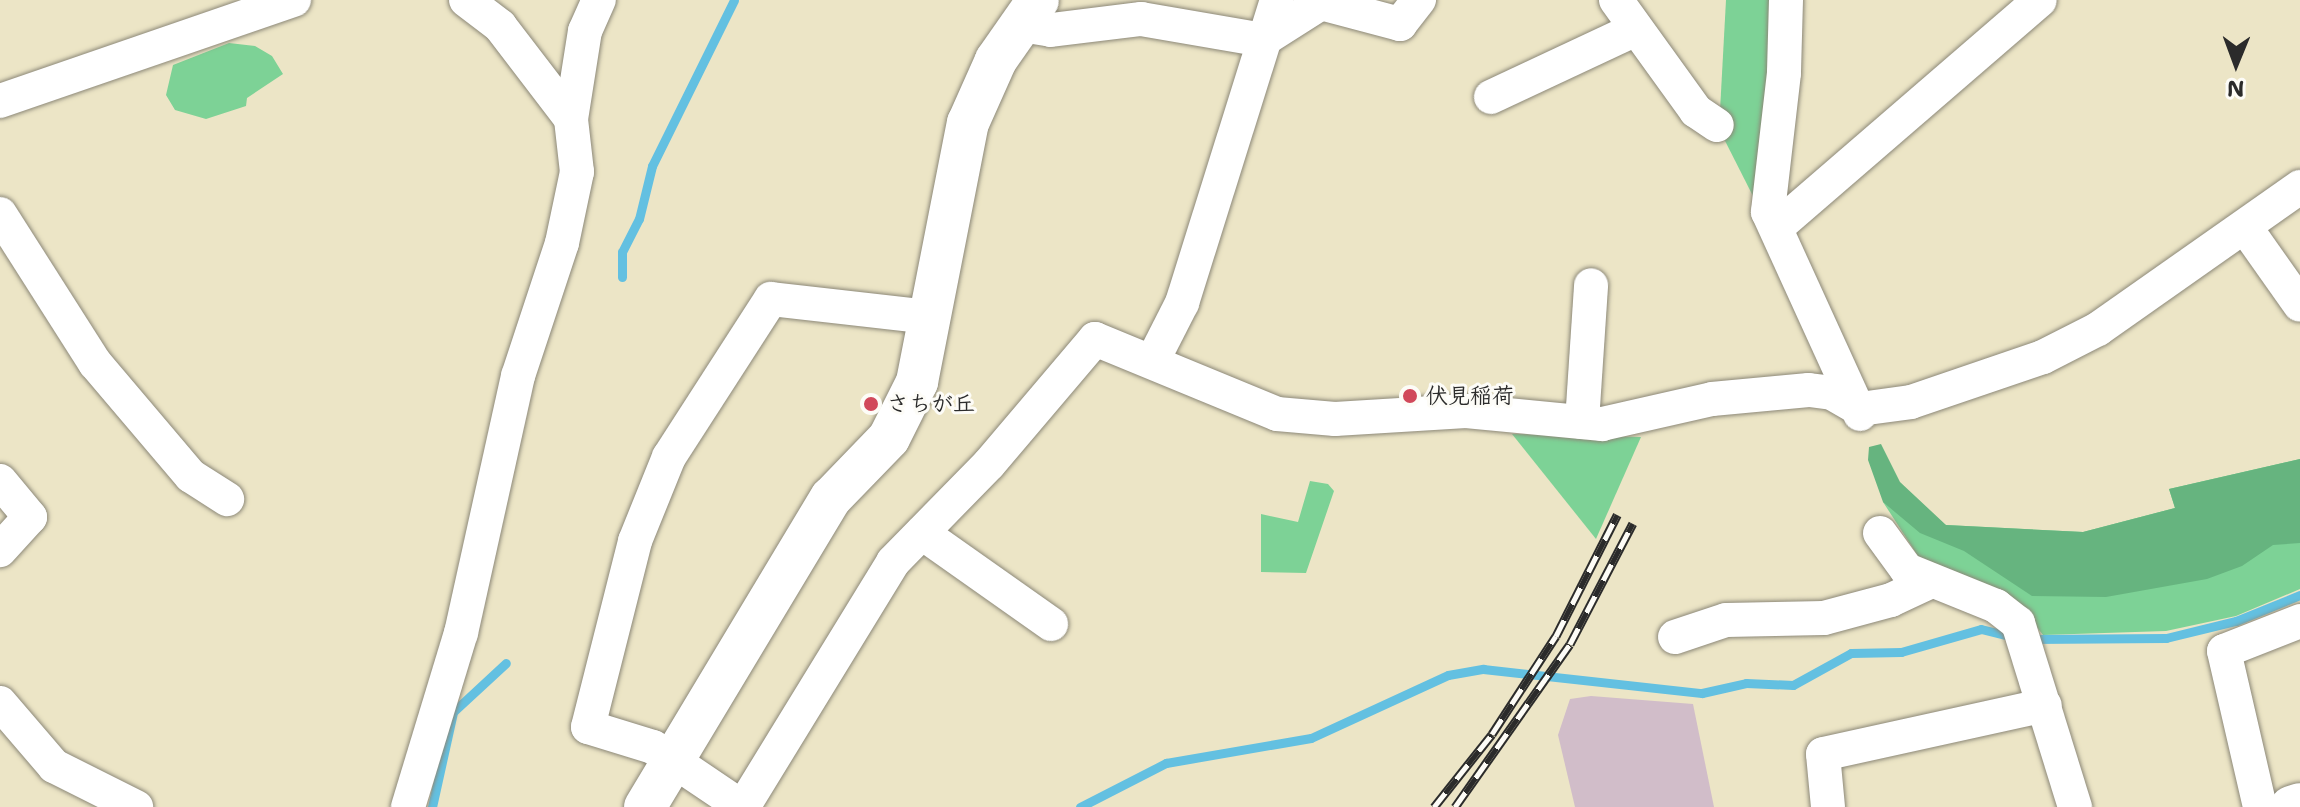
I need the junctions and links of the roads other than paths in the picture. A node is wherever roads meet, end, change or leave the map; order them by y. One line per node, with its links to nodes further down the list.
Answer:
1 (294, 0): 12 (street)
2 (466, 0): 13 (street)
3 (1277, 0): 10 (street)
4 (1419, 0): 10 (street)
5 (1786, 0): 17 (street)
6 (2040, 0): 17 (street)
7 (597, 1): 13 (street)
8 (1630, 11): 11 (street); 14 (street)
9 (1030, 12): 10 (street); 21 (street)
10 (1263, 40): 22 (street)
11 (1491, 97)
12 (0, 101)
13 (571, 119): 39 (street)
14 (1717, 125)
15 (2300, 187): 18 (street)
16 (0, 214): 26 (street)
17 (1777, 227): 23 (street)
18 (2245, 227): 20 (street); 23 (street)
19 (1591, 285): 24 (street)
20 (2300, 305)
21 (929, 317): 36 (street); 36 (street)
22 (1153, 360): 24 (street); 27 (street)
23 (1860, 415): 24 (street)
24 (1582, 422)
25 (0, 481): 29 (street)
26 (227, 499)
27 (922, 533): 32 (street); 41 (street)
28 (1880, 533): 30 (street)
29 (0, 550)
30 (1929, 582): 33 (street); 35 (street)
31 (2300, 621): 44 (street)
32 (1051, 624)
33 (1675, 637)
34 (0, 703): 38 (street)
35 (2045, 705): 42 (street); 43 (street)
36 (696, 783): 40 (street); 41 (street)
37 (2300, 804): 45 (street)
38 (136, 807)
39 (408, 807)
40 (645, 807)
41 (742, 807)
42 (1828, 807)
43 (2075, 807)
44 (2260, 807)
45 (2291, 807)

